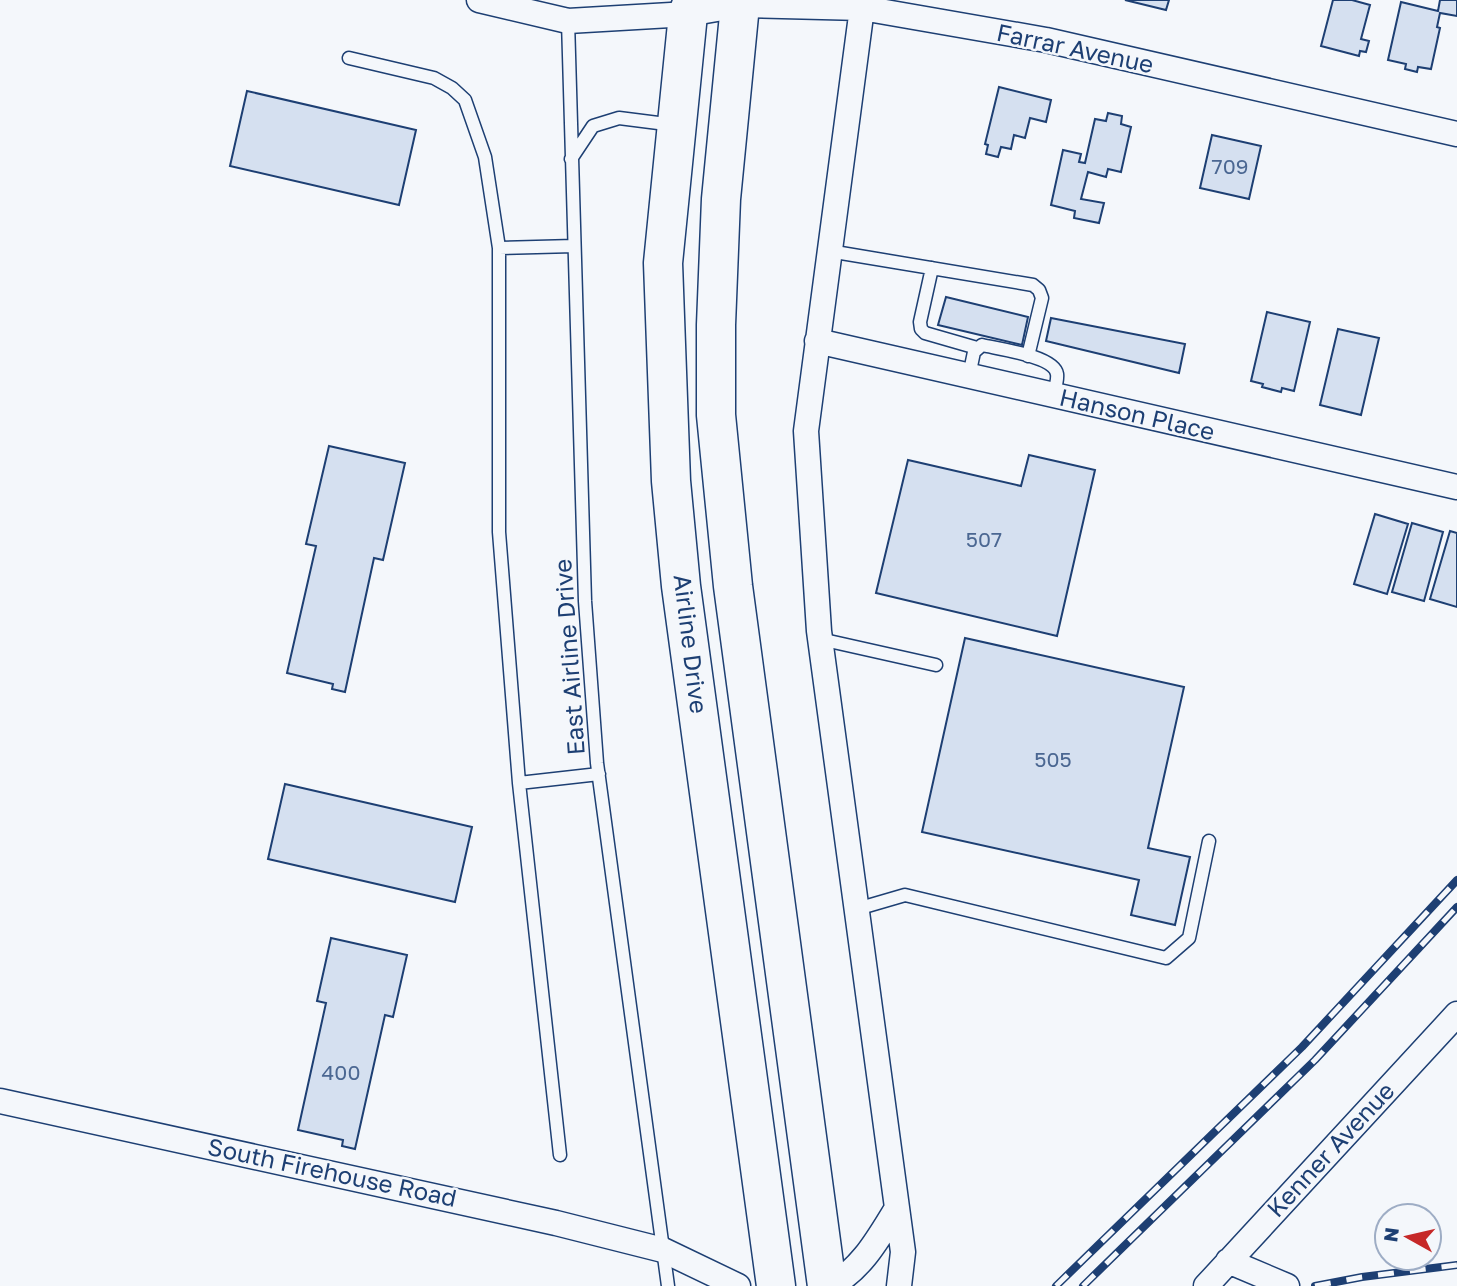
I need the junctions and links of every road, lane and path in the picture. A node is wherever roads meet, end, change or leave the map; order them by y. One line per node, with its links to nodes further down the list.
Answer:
1 (479, 0): 5 (street, Farrar Avenue)
2 (739, 2): 3 (street, Farrar Avenue); 4 (street, Farrar Avenue); 35 (highway, Airline Drive)
3 (691, 7): 5 (street, Farrar Avenue); 7 (highway, Airline Drive)
4 (862, 8): 8 (street, Farrar Avenue); 12 (street)
5 (568, 22): 9 (lane, East Airline Drive)
6 (349, 58): 11 (lane)
7 (677, 125): 9 (lane); 34 (highway, Airline Drive)
8 (1457, 134)
9 (571, 159): 10 (lane, East Airline Drive)
10 (574, 246): 11 (lane); 22 (lane, East Airline Drive)
11 (499, 248): 23 (lane)
12 (829, 251): 13 (lane); 14 (street)
13 (932, 268): 15 (lane); 16 (lane)
14 (817, 341): 17 (street, Hanson Place); 20 (street)
15 (977, 348): 16 (lane); 17 (lane)
16 (1028, 356): 18 (lane)
17 (968, 376): 18 (street, Hanson Place)
18 (1053, 396): 19 (street, Hanson Place)
19 (1457, 487)
20 (820, 639): 21 (lane); 25 (street)
21 (936, 665)
22 (599, 775): 23 (lane); 30 (lane, East Airline Drive)
23 (519, 783): 28 (lane)
24 (1209, 841): 25 (lane)
25 (857, 909): 29 (street)
26 (1457, 1014): 31 (street, Kenner Avenue)
27 (0, 1101): 30 (street, South Firehouse Road)
28 (560, 1155)
29 (897, 1208): 35 (street); 36 (street)
30 (663, 1250): 32 (lane, East Airline Drive); 33 (street, South Firehouse Road)
31 (1228, 1261): 37 (street, Kenner Avenue); 38 (street)
32 (668, 1286)
33 (738, 1286)
34 (776, 1286)
35 (828, 1286)
36 (899, 1286)
37 (1206, 1286)
38 (1287, 1286)

